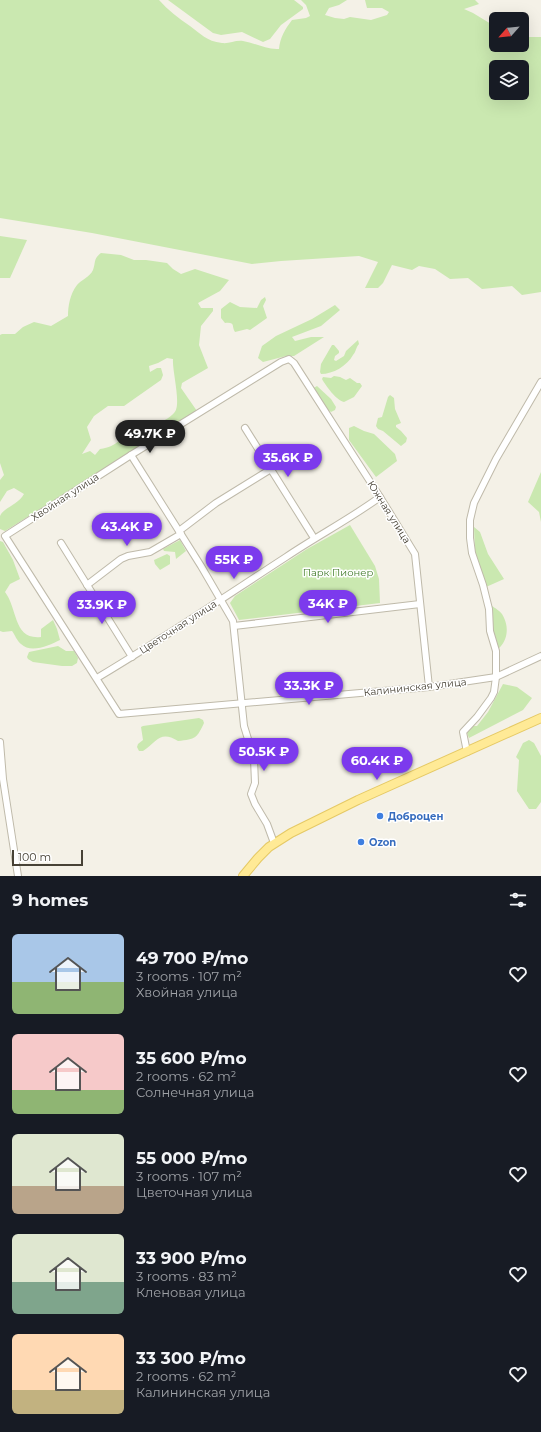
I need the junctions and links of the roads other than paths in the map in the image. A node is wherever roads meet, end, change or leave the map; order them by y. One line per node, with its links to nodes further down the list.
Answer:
1 (289, 359): 4 (street, Хвойная улица); 6 (street, Южная улица)
2 (541, 382): 16 (street)
3 (245, 428): 5 (street)
4 (131, 455): 7 (street); 17 (street, Хвойная улица)
5 (271, 469): 7 (street); 8 (street)
6 (380, 497): 8 (street, Цветочная улица); 12 (street, Южная улица)
7 (180, 532): 10 (street); 11 (street)
8 (314, 538): 11 (street, Цветочная улица)
9 (61, 543): 10 (street)
10 (87, 584): 15 (street)
11 (221, 599): 13 (street); 15 (street, Цветочная улица)
12 (420, 604): 13 (street); 18 (street, Южная улица)
13 (234, 626): 19 (street)
14 (541, 656): 16 (street, Калининская улица)
15 (132, 657): 17 (street, Цветочная улица)
16 (496, 677): 18 (street, Калининская улица); 22 (street)
17 (97, 678): 19 (street, Калининская улица)
18 (429, 687): 19 (street, Калининская улица)
19 (241, 702): 23 (street)
20 (541, 718): 22 (main road)
21 (0, 742): 24 (street)
22 (467, 752): 23 (main road)
23 (274, 843): 25 (main road)
24 (18, 876)
25 (243, 876)

